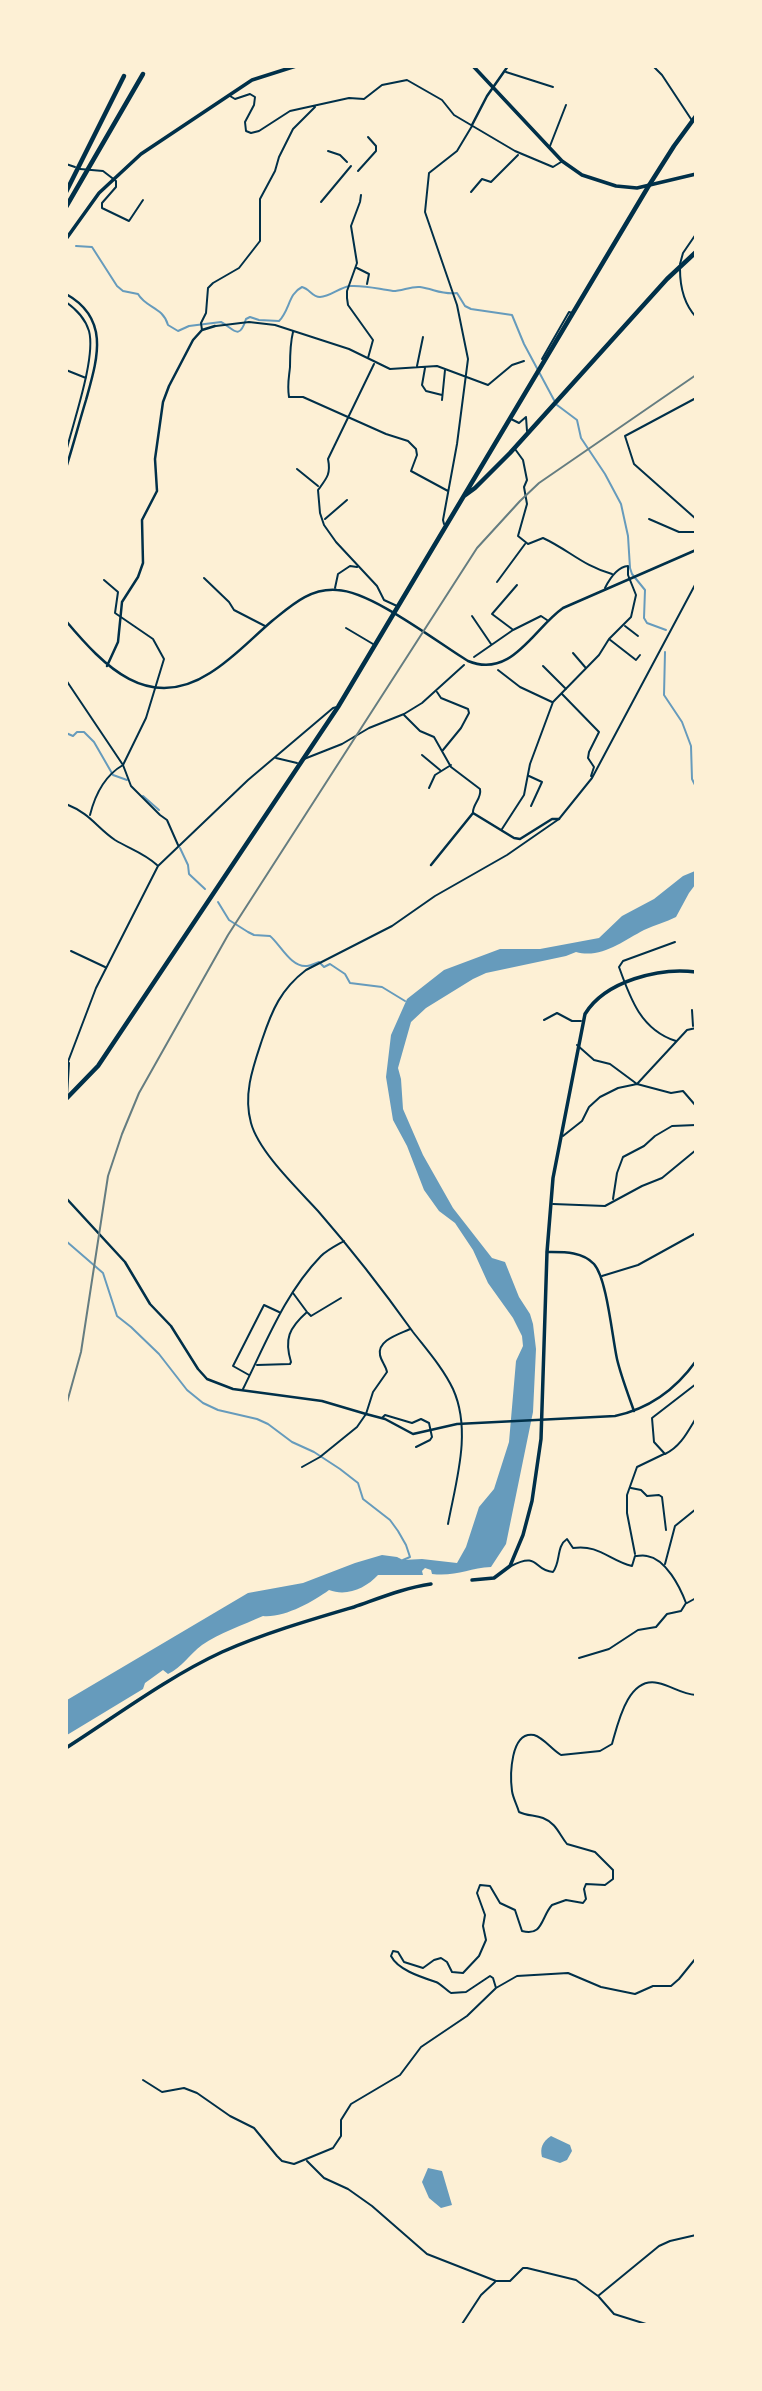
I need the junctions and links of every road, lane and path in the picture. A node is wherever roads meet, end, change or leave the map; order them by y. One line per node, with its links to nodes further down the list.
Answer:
1 (296, 66): 10 (main road)
2 (473, 66): 8 (main road)
3 (508, 66): 5 (street)
4 (653, 66): 13 (street)
5 (506, 71): 8 (street); 9 (street)
6 (144, 74): 32 (highway)
7 (124, 76): 27 (highway)
8 (493, 87): 14 (street); 16 (main road)
9 (553, 87)
10 (229, 95): 12 (street); 25 (main road)
11 (566, 105): 16 (street)
12 (316, 106): 14 (street); 43 (street)
13 (694, 118): 26 (highway)
14 (472, 125): 18 (street); 54 (street)
15 (368, 137): 23 (street)
16 (549, 147): 19 (main road)
17 (328, 151): 20 (street)
18 (519, 153): 19 (street); 28 (street)
19 (562, 161): 26 (main road)
20 (346, 162)
21 (66, 164): 25 (street)
22 (351, 166): 31 (street)
23 (358, 171)
24 (695, 174): 26 (main road)
25 (113, 178): 30 (street); 34 (main road)
26 (648, 187): 59 (highway)
27 (66, 192)
28 (471, 192)
29 (360, 195): 37 (street)
30 (143, 200)
31 (321, 202)
32 (66, 207)
33 (695, 234): 36 (street)
34 (66, 239)
35 (695, 251): 36 (highway)
36 (680, 265): 41 (street); 60 (highway)
37 (356, 268): 38 (street); 46 (street)
38 (367, 284)
39 (66, 294): 63 (street)
40 (66, 302): 53 (street)
41 (695, 317)
42 (215, 326): 43 (street); 44 (street)
43 (202, 330): 94 (street)
44 (293, 330): 46 (street); 58 (street)
45 (424, 337): 49 (street)
46 (368, 358): 48 (street)
47 (524, 361): 54 (street)
48 (375, 362): 49 (street); 58 (street)
49 (417, 367): 50 (street)
50 (426, 367): 51 (street); 55 (street)
51 (445, 369): 54 (street); 55 (street)
52 (66, 370): 53 (street)
53 (85, 377): 61 (street)
54 (466, 377): 69 (street)
55 (442, 395): 57 (street)
56 (695, 398): 73 (street)
57 (442, 400)
58 (349, 418): 68 (street); 69 (street)
59 (510, 418): 60 (street); 66 (highway)
60 (527, 434): 62 (highway)
61 (67, 448): 63 (street)
62 (514, 448): 67 (highway); 77 (street)
63 (72, 449): 64 (street)
64 (66, 468)
65 (298, 469): 68 (street)
66 (475, 477): 67 (highway); 70 (highway)
67 (481, 483): 70 (highway)
68 (320, 487): 74 (street)
69 (449, 492): 75 (street)
70 (463, 497): 75 (highway)
71 (347, 500): 74 (street)
72 (649, 519): 76 (street)
73 (695, 519)
74 (324, 520): 79 (street)
75 (446, 526): 91 (highway)
76 (695, 532)
77 (527, 542): 80 (street); 84 (street)
78 (695, 550): 82 (street)
79 (357, 567): 87 (street); 91 (street)
80 (613, 575): 82 (street); 88 (street)
81 (204, 578): 98 (street)
82 (631, 578): 88 (street); 97 (street)
83 (104, 580): 94 (street)
84 (497, 582)
85 (695, 583): 89 (street)
86 (517, 585): 100 (street)
87 (335, 589): 92 (street); 98 (street)
88 (605, 589): 95 (street)
89 (691, 593): 90 (street); 130 (street)
90 (695, 597)
91 (398, 606): 92 (highway)
92 (394, 614): 95 (street); 104 (highway)
93 (472, 616): 103 (street)
94 (120, 617): 108 (street); 114 (street)
95 (547, 620): 100 (street)
96 (66, 621): 108 (street)
97 (624, 625): 101 (street); 102 (street)
98 (266, 626): 114 (street)
99 (346, 628): 104 (street)
100 (513, 630): 103 (street)
101 (638, 636)
102 (608, 639): 106 (street); 111 (street)
103 (492, 644): 107 (street)
104 (375, 645): 119 (highway)
105 (573, 653): 111 (street)
106 (640, 655)
107 (474, 657)
108 (107, 666): 114 (street)
109 (464, 666): 116 (street)
110 (543, 666): 115 (street)
111 (585, 668): 115 (street)
112 (498, 670): 118 (street)
113 (66, 681): 125 (street)
114 (156, 686): 125 (street)
115 (567, 690): 117 (street)
116 (436, 691): 120 (street); 121 (street)
117 (562, 693): 118 (street); 130 (street)
118 (553, 702): 129 (street)
119 (338, 708): 123 (street); 124 (highway)
120 (404, 714): 121 (street); 124 (street)
121 (442, 751): 127 (street)
122 (422, 755): 128 (street)
123 (275, 757): 126 (street); 138 (street)
124 (304, 759): 126 (highway)
125 (123, 765): 135 (street); 138 (street)
126 (301, 765): 157 (highway)
127 (451, 765): 128 (street); 134 (street)
128 (442, 771): 131 (street)
129 (528, 776): 133 (street); 137 (street)
130 (592, 778): 136 (street)
131 (429, 788)
132 (66, 804): 135 (street)
133 (531, 806)
134 (473, 813): 137 (street); 139 (street)
135 (90, 815): 140 (street)
136 (559, 819): 137 (street); 166 (street)
137 (501, 830)
138 (178, 846): 140 (street)
139 (431, 865)
140 (158, 866): 143 (street)
141 (675, 942): 145 (street)
142 (71, 951): 143 (street)
143 (106, 968): 153 (street)
144 (695, 972): 145 (main road)
145 (625, 983): 148 (main road); 150 (street)
146 (692, 1010): 149 (street)
147 (544, 1020): 148 (street)
148 (582, 1021): 151 (main road)
149 (694, 1028): 150 (street)
150 (677, 1041): 156 (street)
151 (577, 1045): 156 (street); 160 (main road)
152 (66, 1054): 153 (street)
153 (71, 1056): 154 (street)
154 (69, 1062): 155 (street); 157 (street)
155 (66, 1067)
156 (637, 1084): 158 (street); 160 (street)
157 (67, 1099)
158 (695, 1106)
159 (695, 1125): 163 (street)
160 (559, 1140): 164 (main road)
161 (695, 1150): 163 (street)
162 (66, 1198): 178 (street)
163 (613, 1200): 164 (street)
164 (551, 1203): 167 (main road)
165 (695, 1233): 168 (street)
166 (344, 1241): 169 (street); 173 (street)
167 (547, 1252): 168 (street); 191 (main road)
168 (601, 1277): 179 (street)
169 (293, 1293): 171 (street); 172 (street)
170 (341, 1298): 172 (street)
171 (280, 1312): 175 (street); 176 (street)
172 (307, 1312): 175 (street)
173 (411, 1329): 180 (street); 188 (street)
174 (695, 1362): 179 (street)
175 (257, 1365): 176 (street)
176 (250, 1375): 178 (street)
177 (695, 1384): 184 (street)
178 (243, 1390): 180 (street)
179 (634, 1411): 182 (street)
180 (366, 1414): 182 (street); 185 (street)
181 (695, 1418): 184 (street)
182 (382, 1419): 183 (street)
183 (416, 1447)
184 (665, 1454): 186 (street)
185 (302, 1467)
186 (630, 1488): 189 (street); 190 (street)
187 (695, 1509): 192 (street)
188 (448, 1524)
189 (666, 1530)
190 (635, 1556): 191 (street); 192 (street)
191 (510, 1566): 193 (main road)
192 (664, 1566): 196 (street)
193 (472, 1580)
194 (431, 1584): 199 (main road)
195 (695, 1598): 196 (street)
196 (686, 1603): 197 (street)
197 (579, 1658)
198 (695, 1695): 201 (street)
199 (66, 1748)
200 (695, 1958): 201 (street)
201 (496, 1988): 203 (street)
202 (144, 2080): 203 (street)
203 (307, 2160): 205 (street)
204 (695, 2235): 206 (street)
205 (496, 2281): 206 (street); 207 (street)
206 (598, 2296): 208 (street)
207 (462, 2325)
208 (646, 2325)

